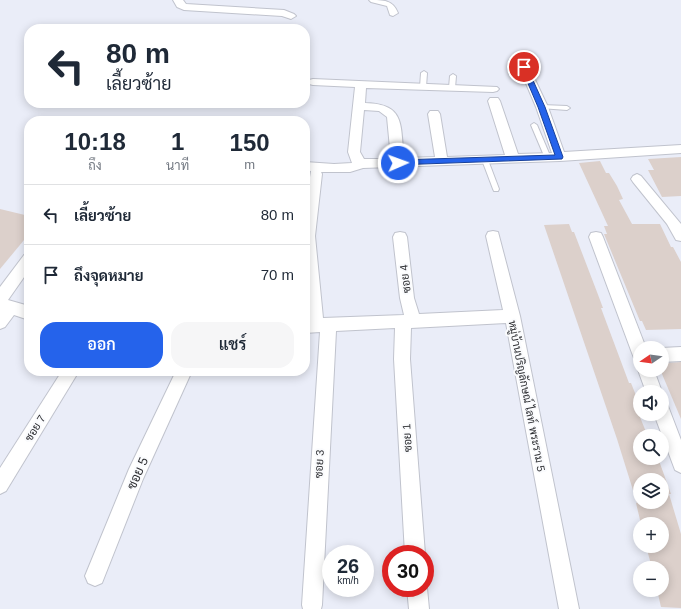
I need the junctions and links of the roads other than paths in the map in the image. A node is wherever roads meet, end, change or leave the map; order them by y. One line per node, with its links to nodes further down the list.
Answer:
1 (166, 0): 2 (street)
2 (178, 0): 5 (street)
3 (374, 0): 4 (street)
4 (393, 13)
5 (291, 16)
6 (524, 67): 14 (street)
7 (424, 73): 11 (lane)
8 (453, 76): 12 (lane)
9 (313, 82): 10 (street)
10 (361, 84): 11 (street); 13 (street)
11 (423, 87): 12 (street)
12 (452, 88): 20 (street)
13 (358, 106): 23 (street); 24 (street)
14 (542, 107): 15 (lane); 19 (street)
15 (567, 108)
16 (434, 114): 22 (street)
17 (534, 125): 19 (lane)
18 (681, 149): 19 (street)
19 (554, 158): 20 (street)
20 (513, 159): 21 (street)
21 (485, 160): 22 (street); 28 (lane)
22 (442, 161): 23 (street)
23 (398, 163): 24 (street)
24 (361, 164): 25 (street)
25 (310, 166)
26 (316, 174): 29 (street, ซอย 3)
27 (637, 179): 31 (street)
28 (496, 189)
29 (310, 211)
30 (493, 236): 38 (street)
31 (681, 236)
32 (400, 237): 39 (street, ซอย 4)
33 (596, 237): 42 (street)
34 (24, 268): 36 (street)
35 (310, 275): 41 (street, ซอย 3)
36 (4, 304): 37 (street); 40 (street)
37 (24, 311)
38 (512, 316): 39 (street, หมู่บ้านปริญลักษณ์ ไลท์ พระราม 5); 55 (street, หมู่บ้านปริญลักษณ์ ไลท์ พระราม 5)
39 (408, 321): 41 (street, หมู่บ้านปริญลักษณ์ ไลท์ พระราม 5); 50 (street, ซอย 1)
40 (0, 322)
41 (317, 325): 53 (street, ซอย 3)
42 (635, 341)
43 (681, 354): 44 (street)
44 (669, 355)
45 (68, 376): 49 (street, ซอย 7)
46 (182, 376): 51 (street, ซอย 5)
47 (665, 421): 48 (street)
48 (681, 464)
49 (0, 485)
50 (414, 545)
51 (95, 576)
52 (418, 597): 54 (street)
53 (312, 605)
54 (419, 609)
55 (569, 609)

